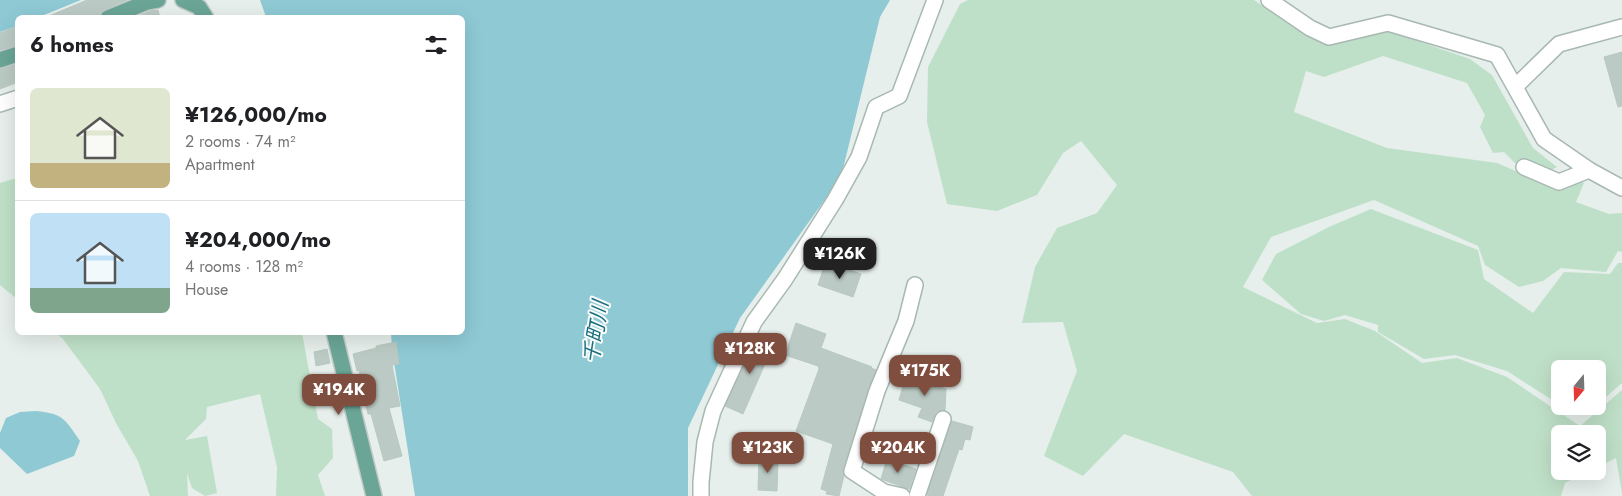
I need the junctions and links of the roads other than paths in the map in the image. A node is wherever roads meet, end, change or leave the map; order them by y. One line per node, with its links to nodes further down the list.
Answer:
1 (158, 0): 5 (main road)
2 (183, 0): 6 (main road)
3 (935, 0): 21 (street)
4 (1269, 0): 10 (street)
5 (115, 15)
6 (204, 15)
7 (1622, 27): 10 (street)
8 (15, 55): 9 (main road)
9 (0, 60)
10 (1516, 86): 14 (street)
11 (15, 99): 12 (street)
12 (0, 104)
13 (1524, 167): 14 (street)
14 (1589, 170): 15 (street)
15 (1622, 188)
16 (915, 285): 19 (street)
17 (335, 335): 20 (main road)
18 (943, 419): 23 (street)
19 (883, 494): 22 (street)
20 (374, 496)
21 (701, 496)
22 (902, 496)
23 (917, 496)

